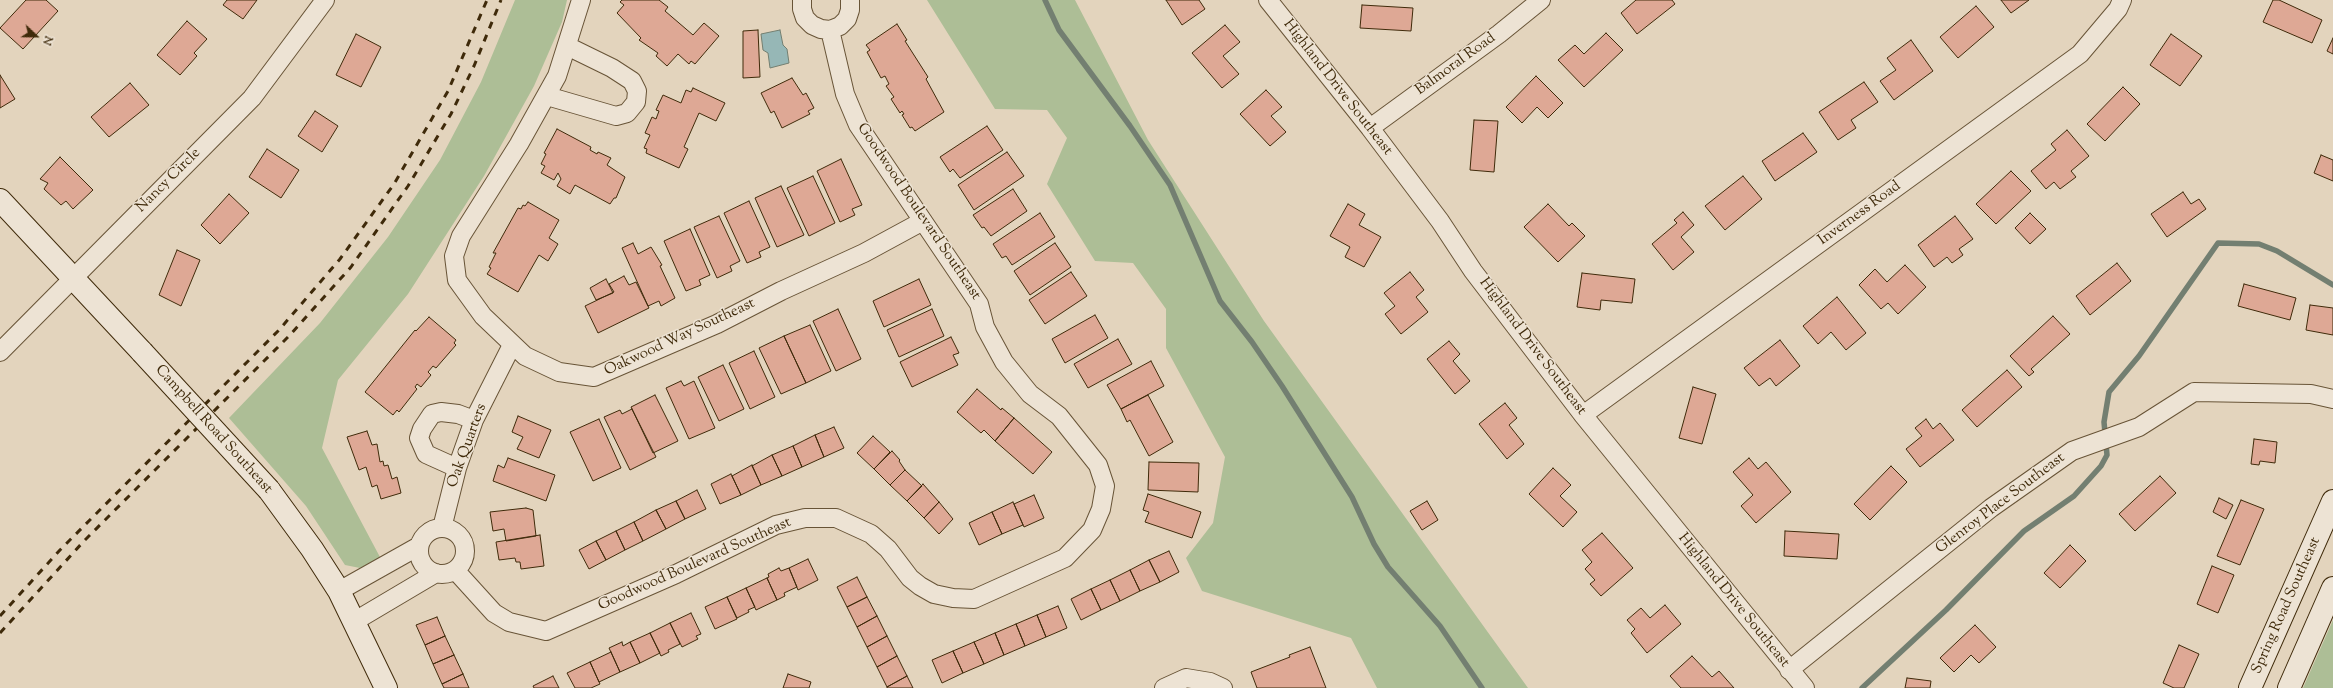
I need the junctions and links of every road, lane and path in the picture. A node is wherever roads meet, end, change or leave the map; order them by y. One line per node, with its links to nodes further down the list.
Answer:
1 (325, 0): 14 (street, Nancy Circle)
2 (581, 0): 9 (street, Oakwood Way Southeast)
3 (802, 0): 8 (street)
4 (850, 0): 8 (street)
5 (1268, 0): 11 (street, Highland Drive Southeast)
6 (1541, 0): 11 (street, Balmoral Road)
7 (2122, 0): 18 (street, Inverness Road)
8 (830, 30): 13 (street, Goodwood Boulevard Southeast)
9 (567, 46): 10 (street, Oakwood Way Southeast); 10 (street)
10 (547, 96): 15 (street, Oakwood Way Southeast)
11 (1370, 128): 18 (street, Highland Drive Southeast)
12 (0, 200): 14 (street, Campbell Road Southeast)
13 (923, 222): 15 (street, Oakwood Way Southeast); 24 (street, Goodwood Boulevard Southeast)
14 (73, 278): 16 (street, Nancy Circle); 27 (street, Campbell Road Southeast, bridge)
15 (512, 345): 19 (street, Oak Quarters)
16 (0, 352)
17 (2333, 399): 29 (street, Glenroy Place Southeast)
18 (1583, 414): 29 (street, Highland Drive Southeast)
19 (474, 420): 20 (street, Oak Quarters); 20 (street)
20 (457, 468): 22 (street, Oak Quarters)
21 (2333, 502): 34 (street, Spring Road Southeast)
22 (442, 528): 23 (street); 24 (street)
23 (419, 546): 25 (street); 27 (street)
24 (455, 570): 25 (street)
25 (436, 573): 28 (street)
26 (2333, 588): 35 (street)
27 (339, 590): 28 (street, Campbell Road Southeast)
28 (355, 620): 30 (street, Campbell Road Southeast)
29 (1790, 670): 33 (street, Highland Drive Southeast)
30 (386, 688)
31 (1164, 688): 32 (street)
32 (1224, 688)
33 (1805, 688)
34 (2250, 688)
35 (2288, 688)

